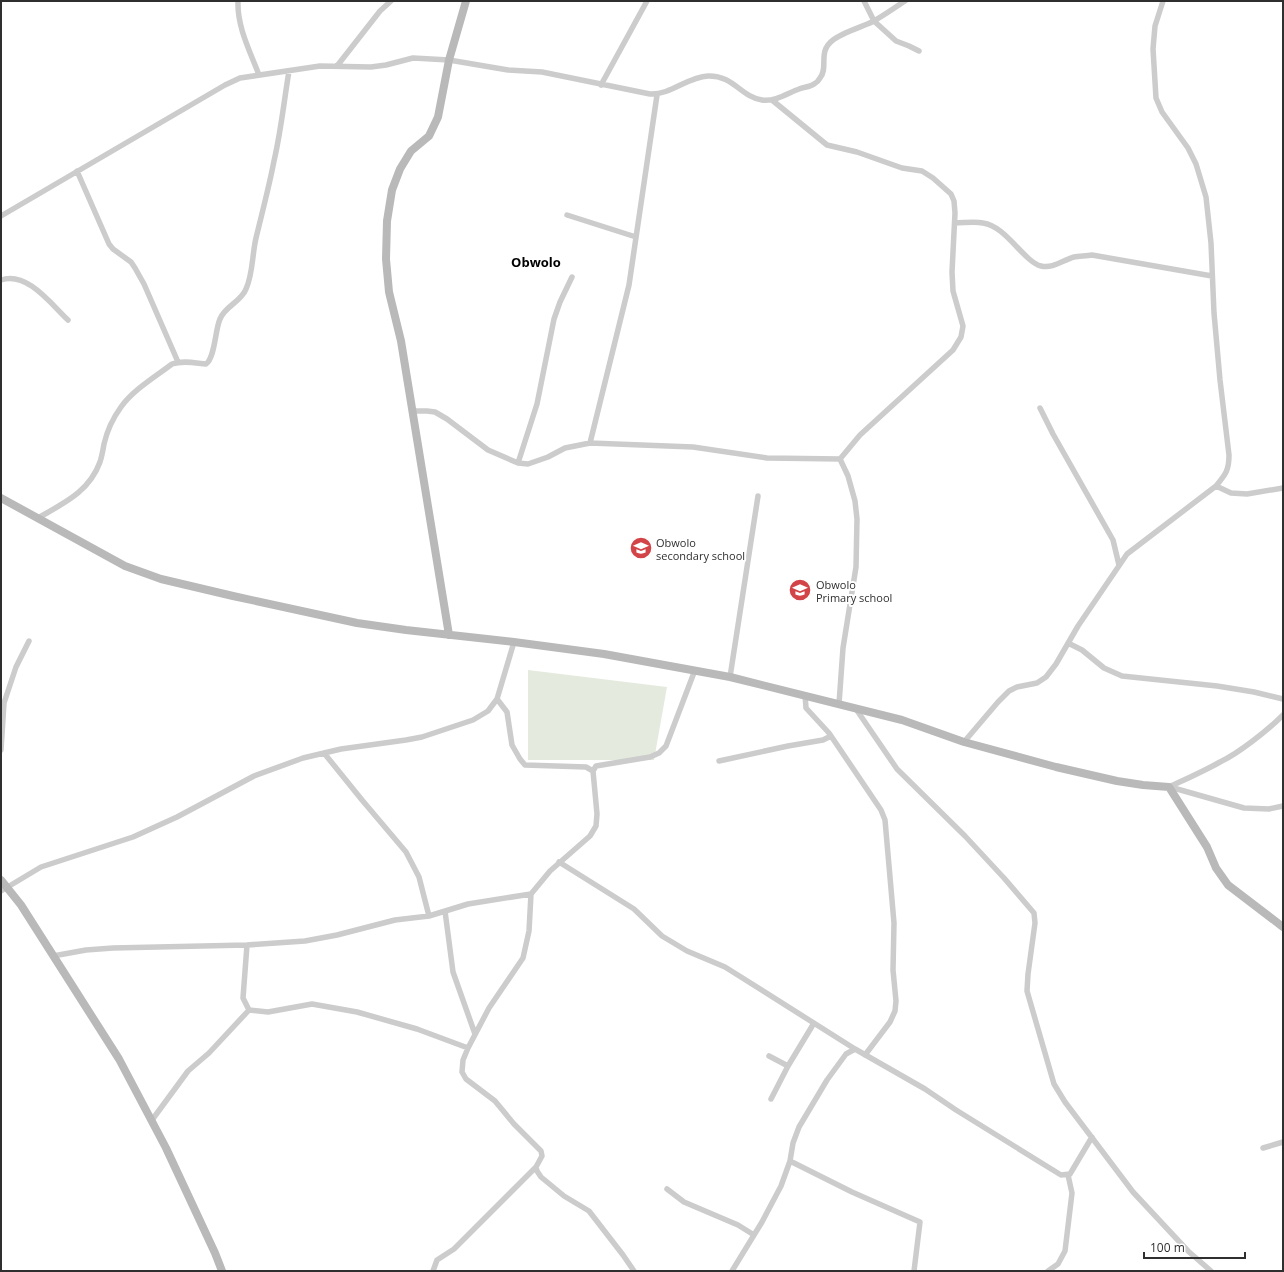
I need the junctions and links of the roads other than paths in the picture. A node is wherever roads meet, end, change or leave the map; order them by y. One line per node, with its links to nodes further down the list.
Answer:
1 (238, 1): 13 (street)
2 (391, 1): 11 (street)
3 (466, 1): 10 (street)
4 (647, 1): 14 (street)
5 (864, 1): 8 (street)
6 (905, 1): 8 (street)
7 (1163, 1): 22 (street)
8 (874, 21): 9 (street); 16 (street)
9 (919, 51)
10 (449, 60): 11 (street); 14 (street); 28 (street)
11 (337, 66): 12 (street)
12 (289, 71): 13 (street); 26 (street)
13 (259, 75): 17 (street)
14 (601, 84): 15 (street)
15 (657, 95): 16 (street); 21 (street)
16 (772, 100): 20 (street)
17 (77, 171): 19 (street); 26 (street)
18 (567, 215): 21 (street)
19 (1, 216)
20 (955, 223): 22 (street); 30 (street)
21 (636, 237): 29 (street)
22 (1212, 276): 32 (street)
23 (572, 277): 31 (street)
24 (1, 280): 25 (street)
25 (68, 320)
26 (178, 362): 36 (street)
27 (1040, 408): 37 (street)
28 (413, 411): 31 (street); 38 (street)
29 (590, 443): 30 (street); 31 (street)
30 (840, 459): 47 (street)
31 (518, 464)
32 (1216, 486): 33 (street); 37 (street)
33 (1283, 488)
34 (758, 496): 43 (street)
35 (1, 498): 36 (street)
36 (38, 518): 38 (street)
37 (1119, 565): 41 (street)
38 (449, 635): 40 (street)
39 (29, 641): 52 (street)
40 (514, 642): 42 (street); 45 (street)
41 (1068, 643): 46 (street); 51 (street)
42 (695, 670): 43 (street); 55 (street)
43 (730, 677): 44 (street)
44 (804, 695): 47 (street); 50 (street)
45 (497, 699): 53 (street); 55 (street)
46 (1283, 699)
47 (839, 704): 48 (street)
48 (856, 708): 51 (street); 77 (street)
49 (1283, 716): 56 (street)
50 (831, 736): 54 (street); 72 (street)
51 (964, 742): 56 (street)
52 (1, 750)
53 (324, 753): 60 (street); 63 (street)
54 (719, 761)
55 (593, 771): 58 (street)
56 (1169, 787): 57 (street); 64 (street)
57 (1283, 806)
58 (560, 862): 61 (street); 68 (street)
59 (1, 880): 60 (street)
60 (4, 889): 66 (street)
61 (531, 894): 62 (street); 69 (street)
62 (445, 911): 63 (street); 69 (street)
63 (429, 916): 65 (street)
64 (1283, 927)
65 (247, 945): 66 (street); 67 (street)
66 (53, 956): 76 (street)
67 (249, 1010): 70 (street); 76 (street)
68 (814, 1023): 71 (street); 74 (street)
69 (475, 1034): 70 (street)
70 (468, 1048): 81 (street)
71 (855, 1049): 72 (street); 80 (street)
72 (865, 1055): 82 (street)
73 (769, 1056): 74 (street)
74 (788, 1066): 75 (street)
75 (772, 1099)
76 (152, 1120): 85 (street)
77 (1092, 1137): 82 (street); 91 (street)
78 (1283, 1142): 79 (street)
79 (1263, 1148)
80 (790, 1161): 84 (street); 89 (street)
81 (536, 1167): 86 (street); 87 (street)
82 (1068, 1175): 90 (street)
83 (667, 1189): 84 (street)
84 (754, 1235): 88 (street)
85 (222, 1271)
86 (433, 1271)
87 (634, 1271)
88 (732, 1271)
89 (914, 1271)
90 (1048, 1271)
91 (1211, 1271)

